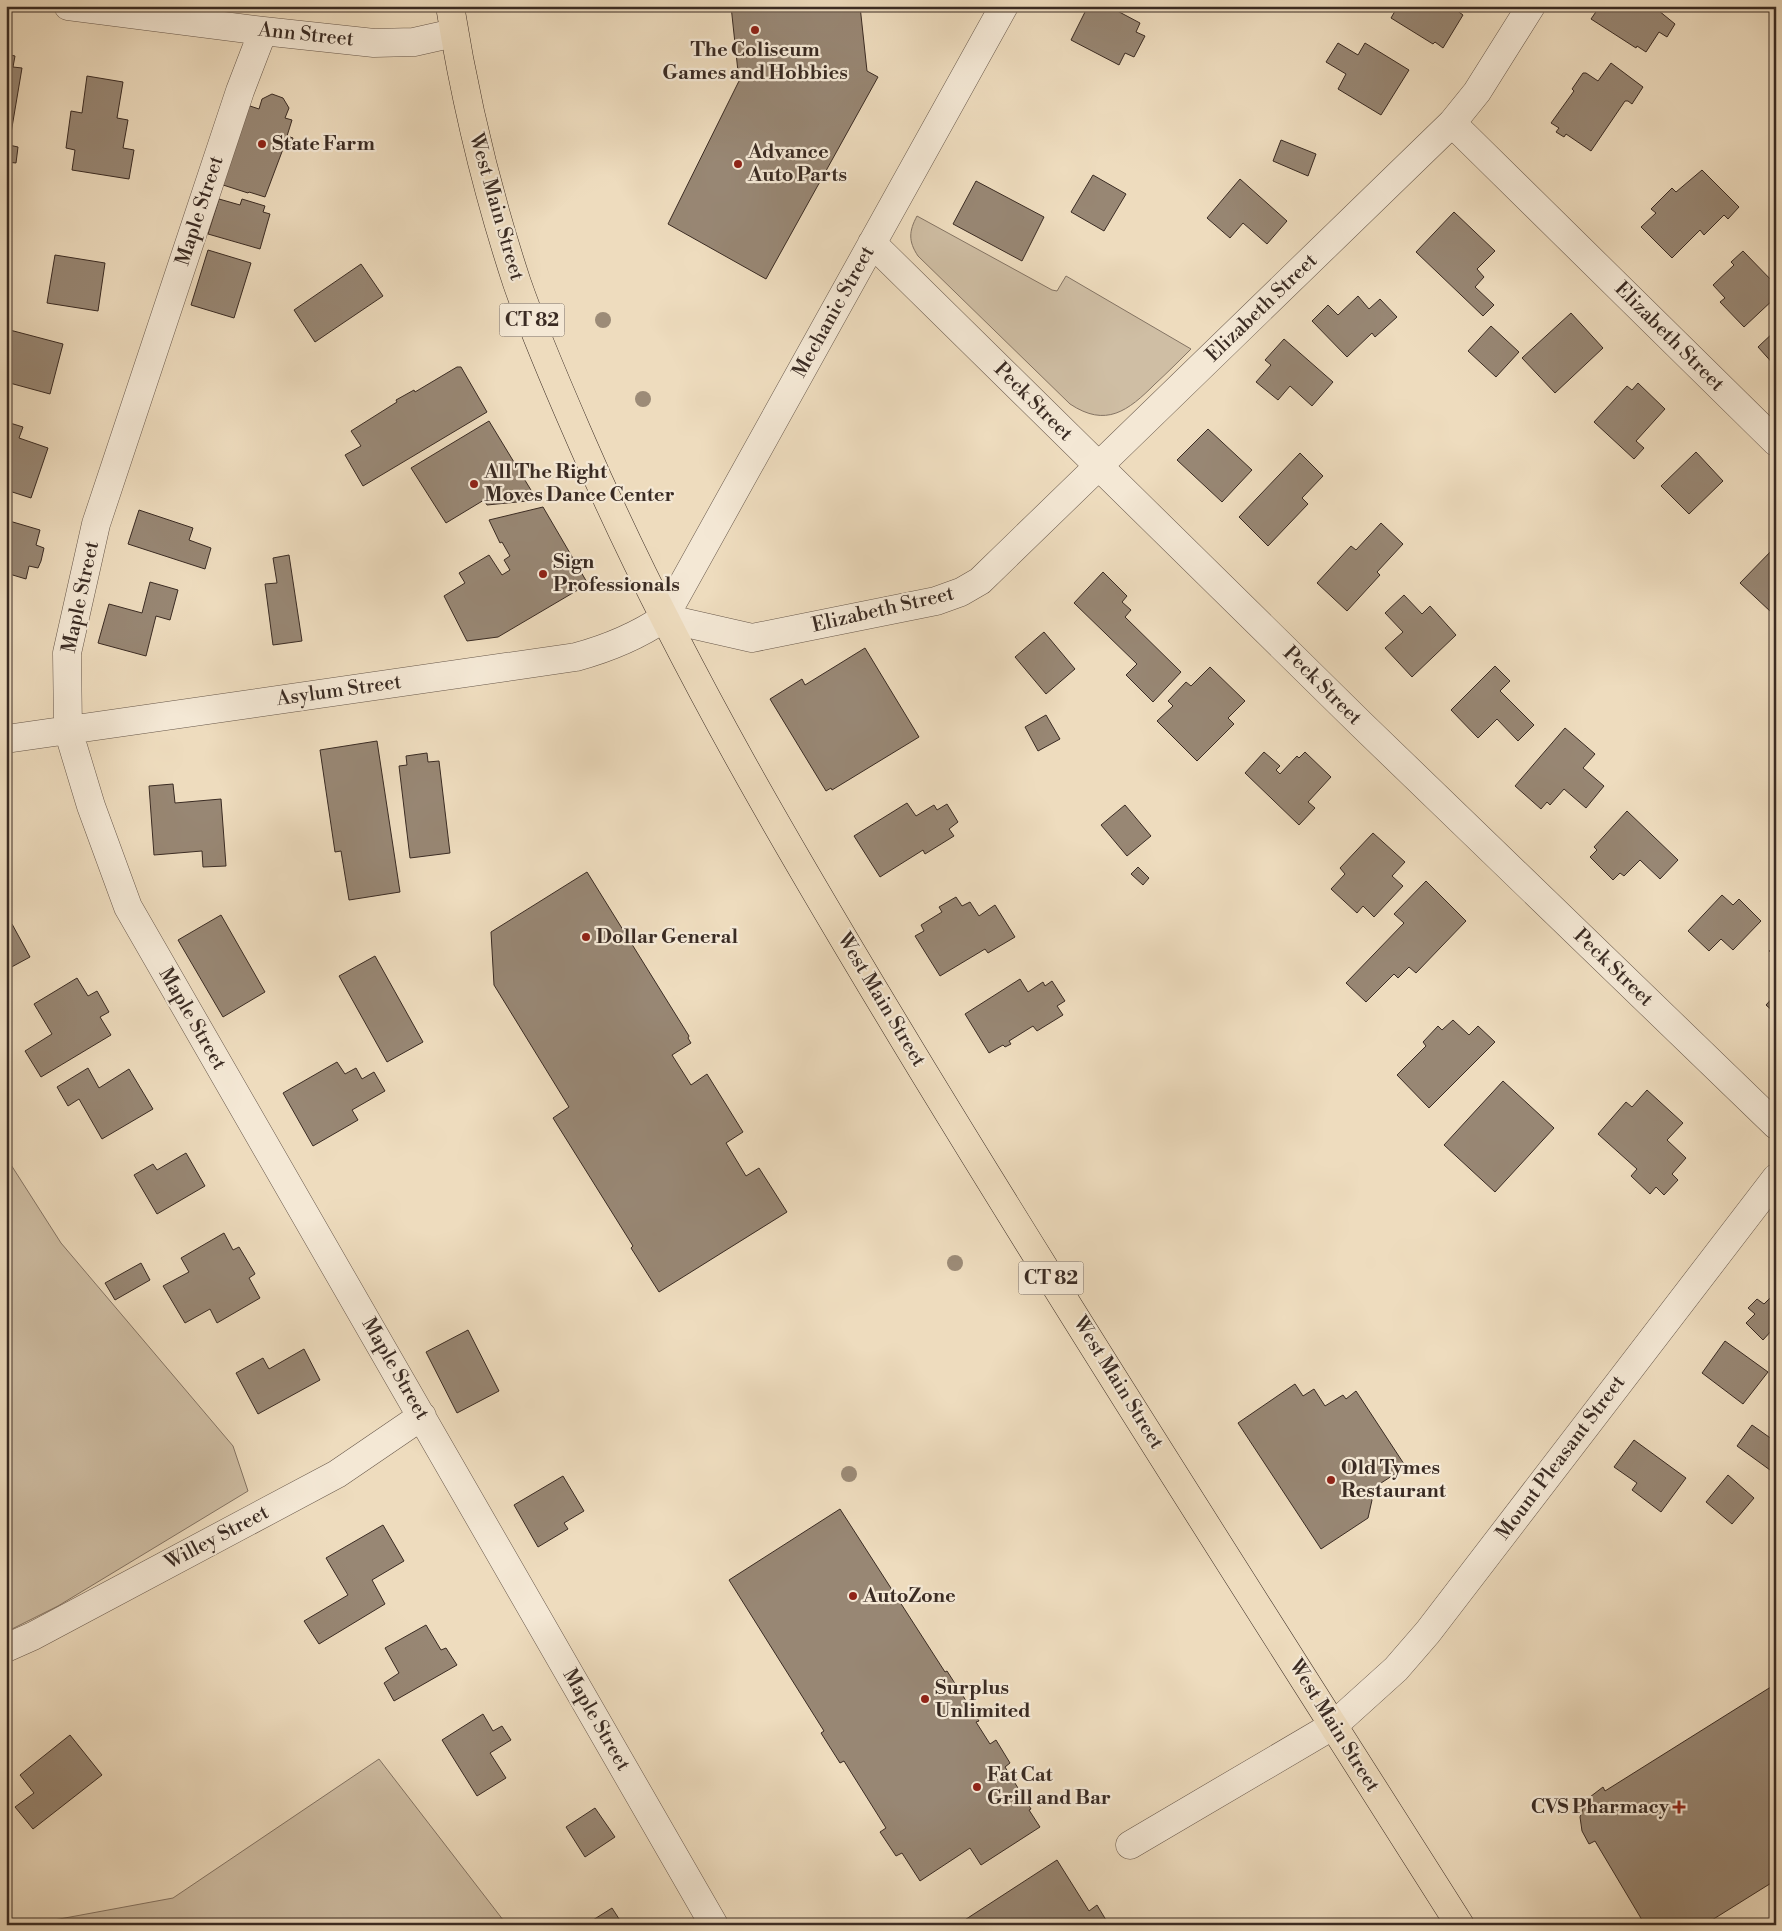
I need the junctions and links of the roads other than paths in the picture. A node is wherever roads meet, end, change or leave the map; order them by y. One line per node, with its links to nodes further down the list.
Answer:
1 (68, 6): 5 (street, Ann Street)
2 (1004, 6): 7 (street, Mechanic Street)
3 (1531, 6): 6 (street)
4 (452, 19): 5 (street, Ann Street); 10 (main road, West Main Street / CT 82)
5 (263, 31): 11 (street, Maple Street)
6 (1452, 123): 8 (street, Elizabeth Street); 9 (street, Elizabeth Street)
7 (872, 243): 9 (street, Peck Street); 10 (street, Mechanic Street)
8 (1776, 442)
9 (1099, 466): 10 (street, Elizabeth Street); 13 (street, Peck Street)
10 (664, 618): 11 (street, Asylum Street); 17 (main road, West Main Street / CT 82)
11 (68, 730): 12 (street, Asylum Street); 15 (street, Maple Street)
12 (6, 739)
13 (1776, 1125)
14 (1776, 1178): 17 (street, Mount Pleasant Street)
15 (422, 1416): 16 (street, Willey Street); 19 (street, Maple Street)
16 (6, 1648)
17 (1334, 1725): 18 (street, Mount Pleasant Street); 20 (main road, West Main Street / CT 82)
18 (1130, 1845)
19 (714, 1925)
20 (1460, 1925)

